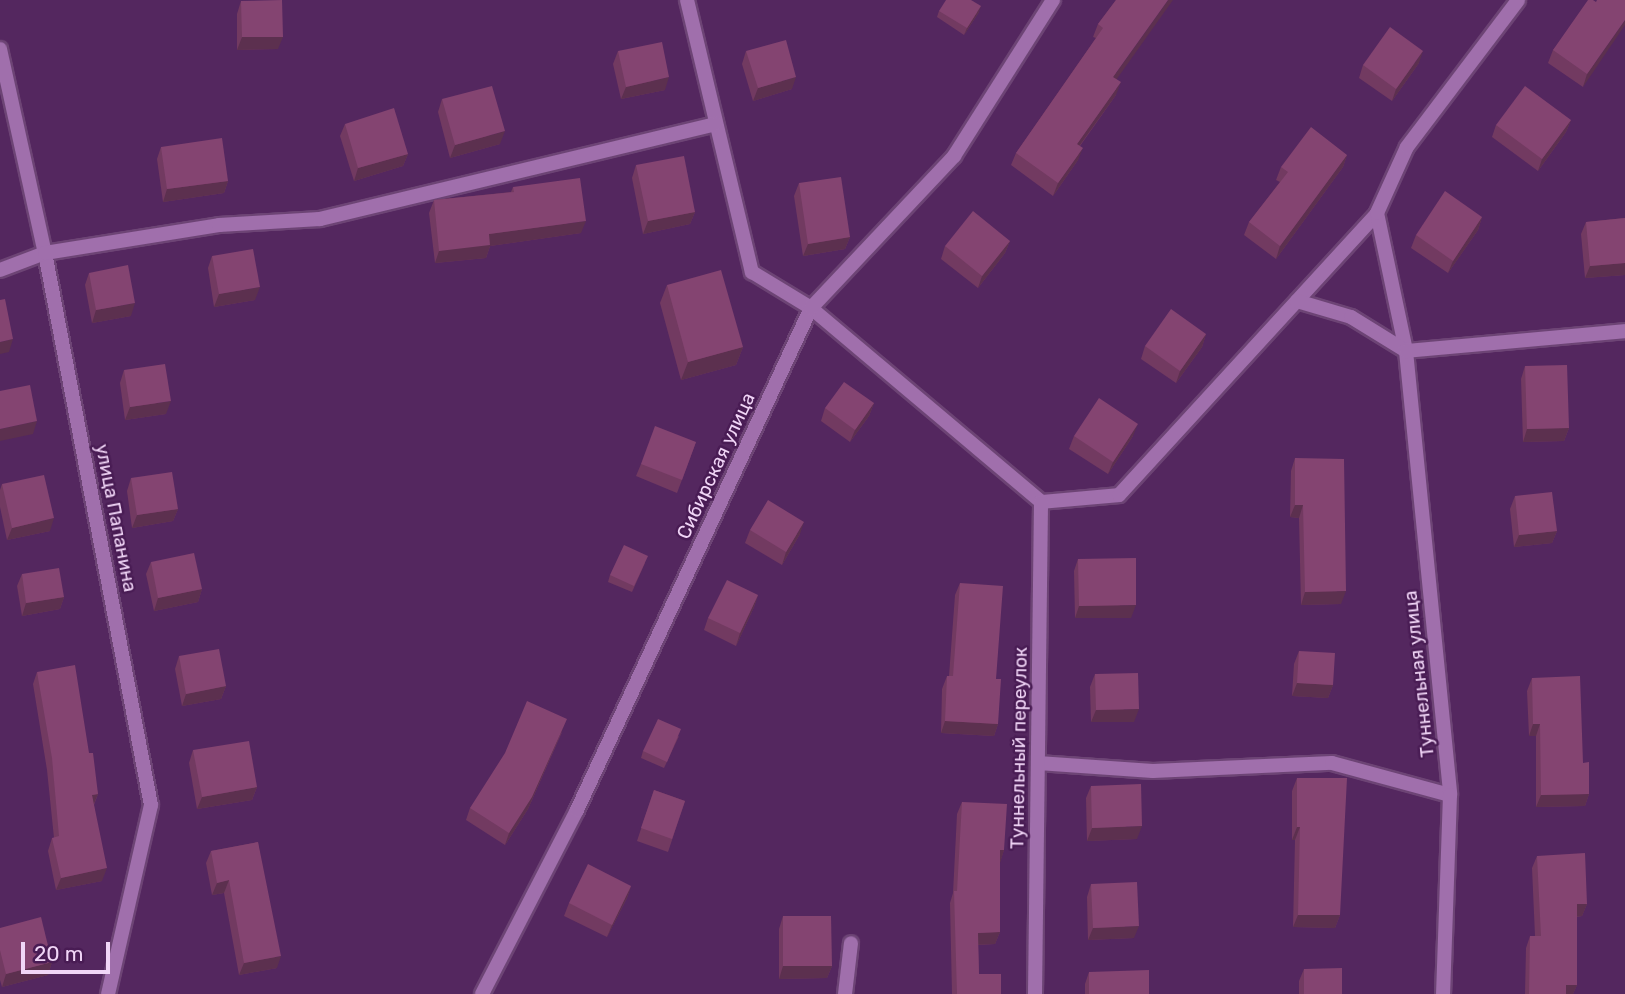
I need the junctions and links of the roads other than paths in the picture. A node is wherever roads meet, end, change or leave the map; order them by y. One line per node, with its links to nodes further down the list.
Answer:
1 (687, 0): 5 (street)
2 (1054, 0): 10 (street, Сибирская улица)
3 (1518, 0): 6 (street)
4 (0, 49): 7 (street, улица Папанина)
5 (715, 124): 7 (street); 10 (street)
6 (1377, 213): 9 (street); 12 (street, Туннельная улица)
7 (46, 253): 8 (street); 17 (street, улица Папанина)
8 (0, 270)
9 (1297, 301): 12 (street); 13 (street)
10 (811, 308): 13 (street); 18 (street, Сибирская улица)
11 (1625, 331): 12 (street)
12 (1406, 351): 15 (street, Туннельная улица)
13 (1041, 502): 14 (street, Туннельный переулок)
14 (1038, 763): 15 (street); 20 (street, Туннельный переулок)
15 (1450, 795): 21 (street, Туннельная улица)
16 (851, 943): 19 (street)
17 (108, 994)
18 (482, 994)
19 (845, 994)
20 (1035, 994)
21 (1443, 994)

